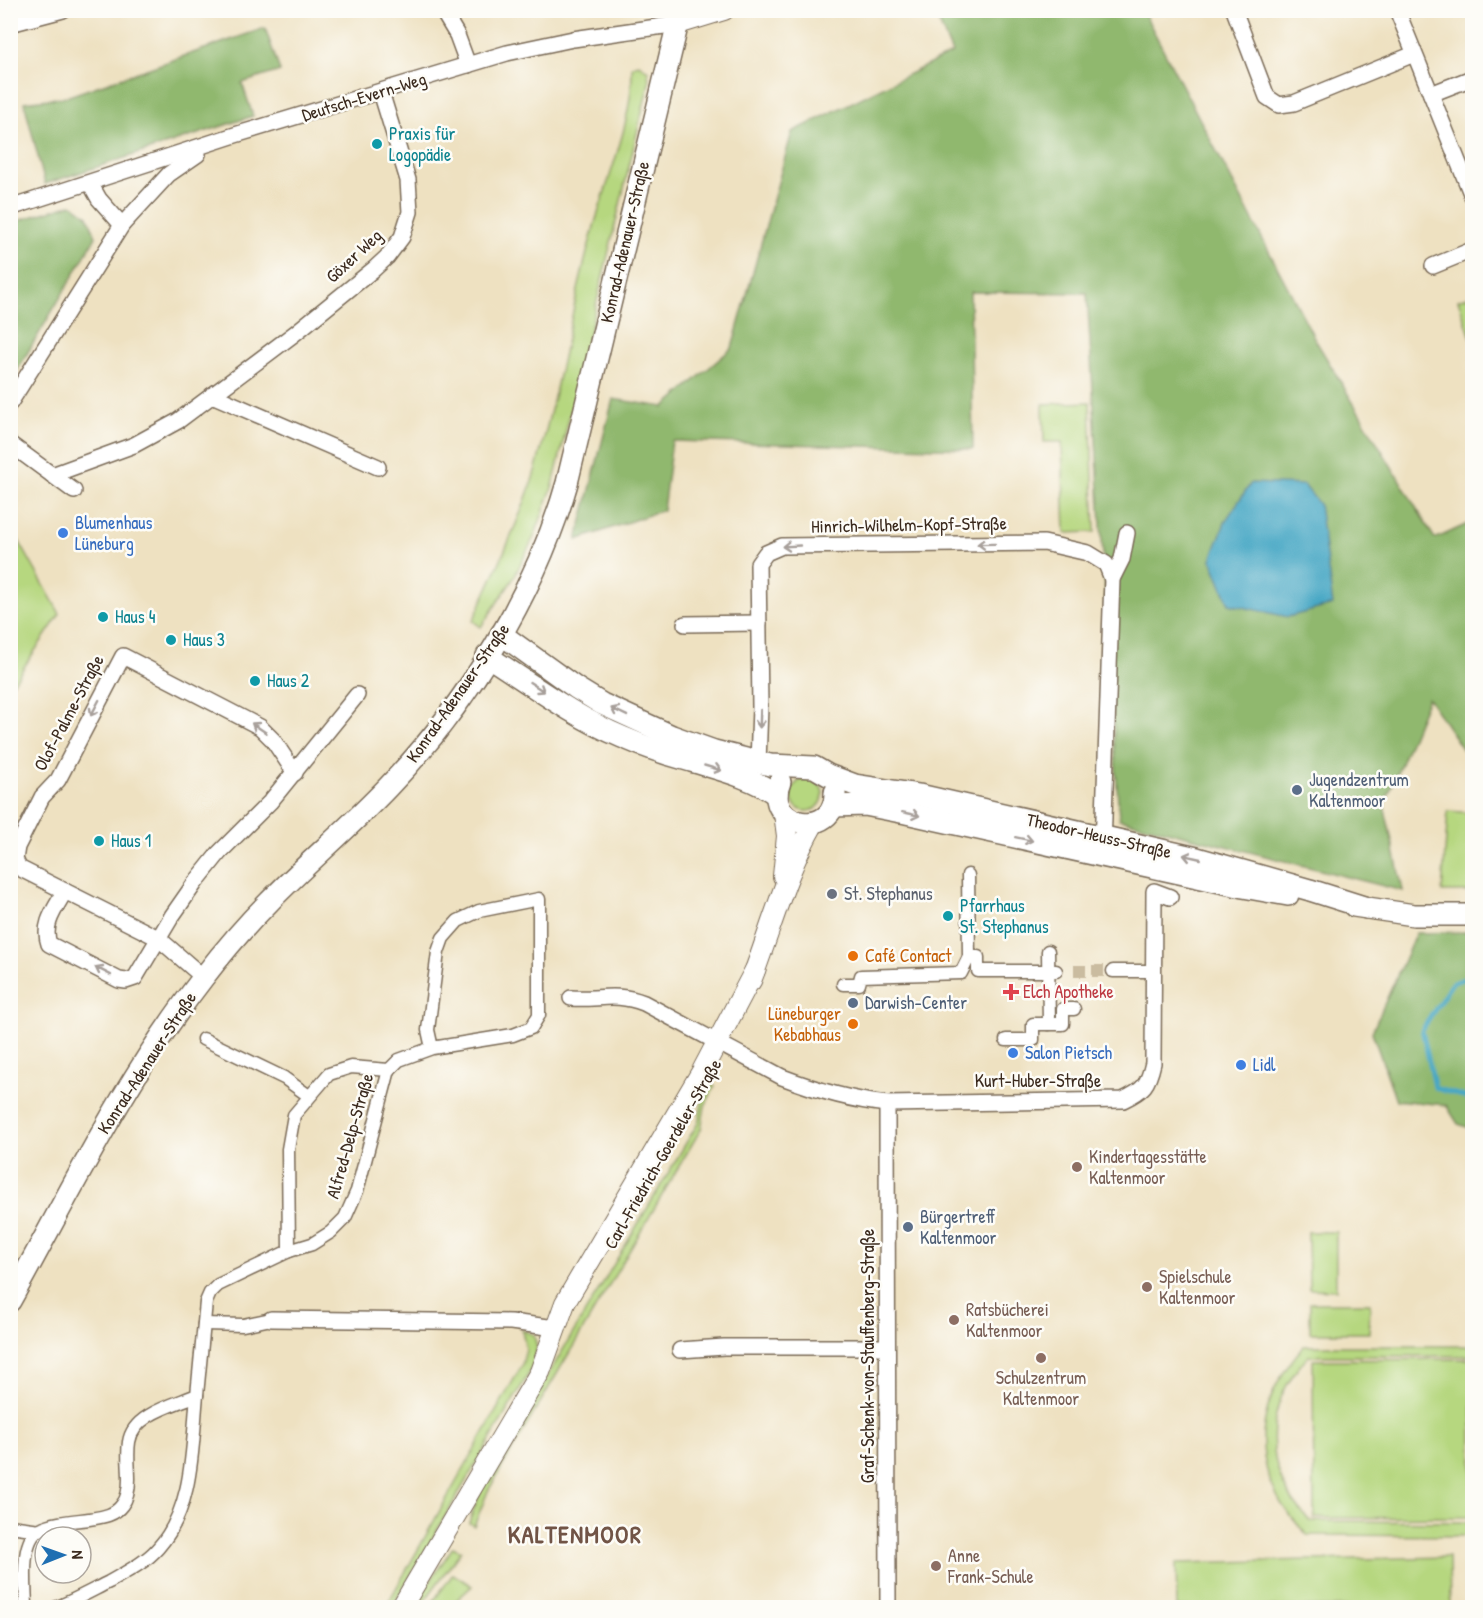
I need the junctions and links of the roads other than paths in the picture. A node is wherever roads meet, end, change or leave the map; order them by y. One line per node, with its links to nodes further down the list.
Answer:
1 (63, 10): 7 (street)
2 (442, 10): 9 (street)
3 (724, 10): 6 (street, Deutsch-Evern-Weg)
4 (1234, 10): 8 (street)
5 (1397, 10): 8 (street)
6 (679, 17): 9 (street, Deutsch-Evern-Weg); 30 (main road, Konrad-Adenauer-Straße)
7 (10, 24)
8 (1414, 54): 12 (street)
9 (468, 65): 11 (street, Deutsch-Evern-Weg)
10 (1473, 78): 12 (street)
11 (381, 92): 13 (street, Deutsch-Evern-Weg); 20 (street, Göxer Weg)
12 (1431, 94): 15 (street)
13 (215, 142): 14 (street, Deutsch-Evern-Weg); 17 (street)
14 (90, 183): 16 (street, Deutsch-Evern-Weg); 17 (street)
15 (1473, 196)
16 (10, 208)
17 (122, 225): 21 (street)
18 (1473, 250): 19 (street)
19 (1433, 266)
20 (212, 395): 23 (street); 24 (street, Göxer Weg)
21 (10, 403)
22 (10, 444): 24 (street)
23 (378, 468)
24 (52, 475): 25 (street)
25 (74, 491)
26 (1127, 533): 27 (street)
27 (1112, 579): 28 (street, Hinrich-Wilhelm-Kopf-Straße, one-way to 28); 40 (street)
28 (759, 623): 29 (street); 33 (street, Hinrich-Wilhelm-Kopf-Straße, one-way to 33)
29 (685, 624)
30 (501, 634): 31 (main road, Konrad-Adenauer-Straße); 33 (main road, Theodor-Heuss-Straße, one-way to 30)
31 (487, 656): 37 (main road, one-way to 37); 52 (main road, Konrad-Adenauer-Straße)
32 (357, 694): 35 (street)
33 (758, 763): 34 (main road, Theodor-Heuss-Straße)
34 (799, 766): 36 (main road, Theodor-Heuss-Straße); 37 (main road)
35 (295, 773): 42 (street, Olof-Palme-Straße, one-way to 42); 46 (street)
36 (828, 775): 38 (main road); 40 (main road, Theodor-Heuss-Straße)
37 (781, 804): 39 (main road); 44 (street, Carl-Friedrich-Goerdeler-Straße)
38 (833, 806): 39 (main road); 40 (main road, Theodor-Heuss-Straße, one-way to 40)
39 (814, 823): 44 (street, Carl-Friedrich-Goerdeler-Straße)
40 (1103, 846): 45 (main road, Theodor-Heuss-Straße)
41 (968, 875): 48 (street)
42 (65, 891): 46 (street, Olof-Palme-Straße); 46 (street, one-way to 42)
43 (1170, 897): 51 (street, Kurt-Huber-Straße)
44 (780, 901): 59 (street, Carl-Friedrich-Goerdeler-Straße)
45 (1473, 915)
46 (158, 938): 52 (street, Olof-Palme-Straße)
47 (1048, 951): 49 (street)
48 (969, 957): 49 (street); 53 (street)
49 (1052, 971): 56 (street)
50 (1113, 971): 51 (street)
51 (1154, 971): 63 (street, Kurt-Huber-Straße)
52 (203, 978): 65 (main road, Konrad-Adenauer-Straße)
53 (843, 984)
54 (572, 998): 59 (street, Kurt-Huber-Straße)
55 (1074, 1009): 56 (street)
56 (1049, 1024): 58 (street)
57 (203, 1039): 62 (street)
58 (1006, 1040)
59 (721, 1045): 63 (street, Kurt-Huber-Straße); 68 (street, Carl-Friedrich-Goerdeler-Straße)
60 (432, 1048): 60 (street); 61 (street)
61 (389, 1070): 62 (street, Alfred-Delp-Straße); 64 (street, Alfred-Delp-Straße)
62 (309, 1096): 64 (street, Alfred-Delp-Straße)
63 (887, 1104): 69 (street, Graf-Schenk-von-Stauffenberg-Straße)
64 (289, 1251): 67 (street, Alfred-Delp-Straße)
65 (10, 1301)
66 (271, 1319): 67 (street); 68 (street)
67 (204, 1324): 71 (street, Alfred-Delp-Straße)
68 (555, 1329): 78 (street, Carl-Friedrich-Goerdeler-Straße)
69 (887, 1347): 70 (street); 79 (street, Graf-Schenk-von-Stauffenberg-Straße)
70 (680, 1350)
71 (197, 1395): 72 (street); 77 (street, Alfred-Delp-Straße)
72 (57, 1525)
73 (10, 1526): 74 (street)
74 (33, 1529)
75 (33, 1536): 76 (street)
76 (26, 1608)
77 (55, 1608)
78 (401, 1608)
79 (888, 1608)

